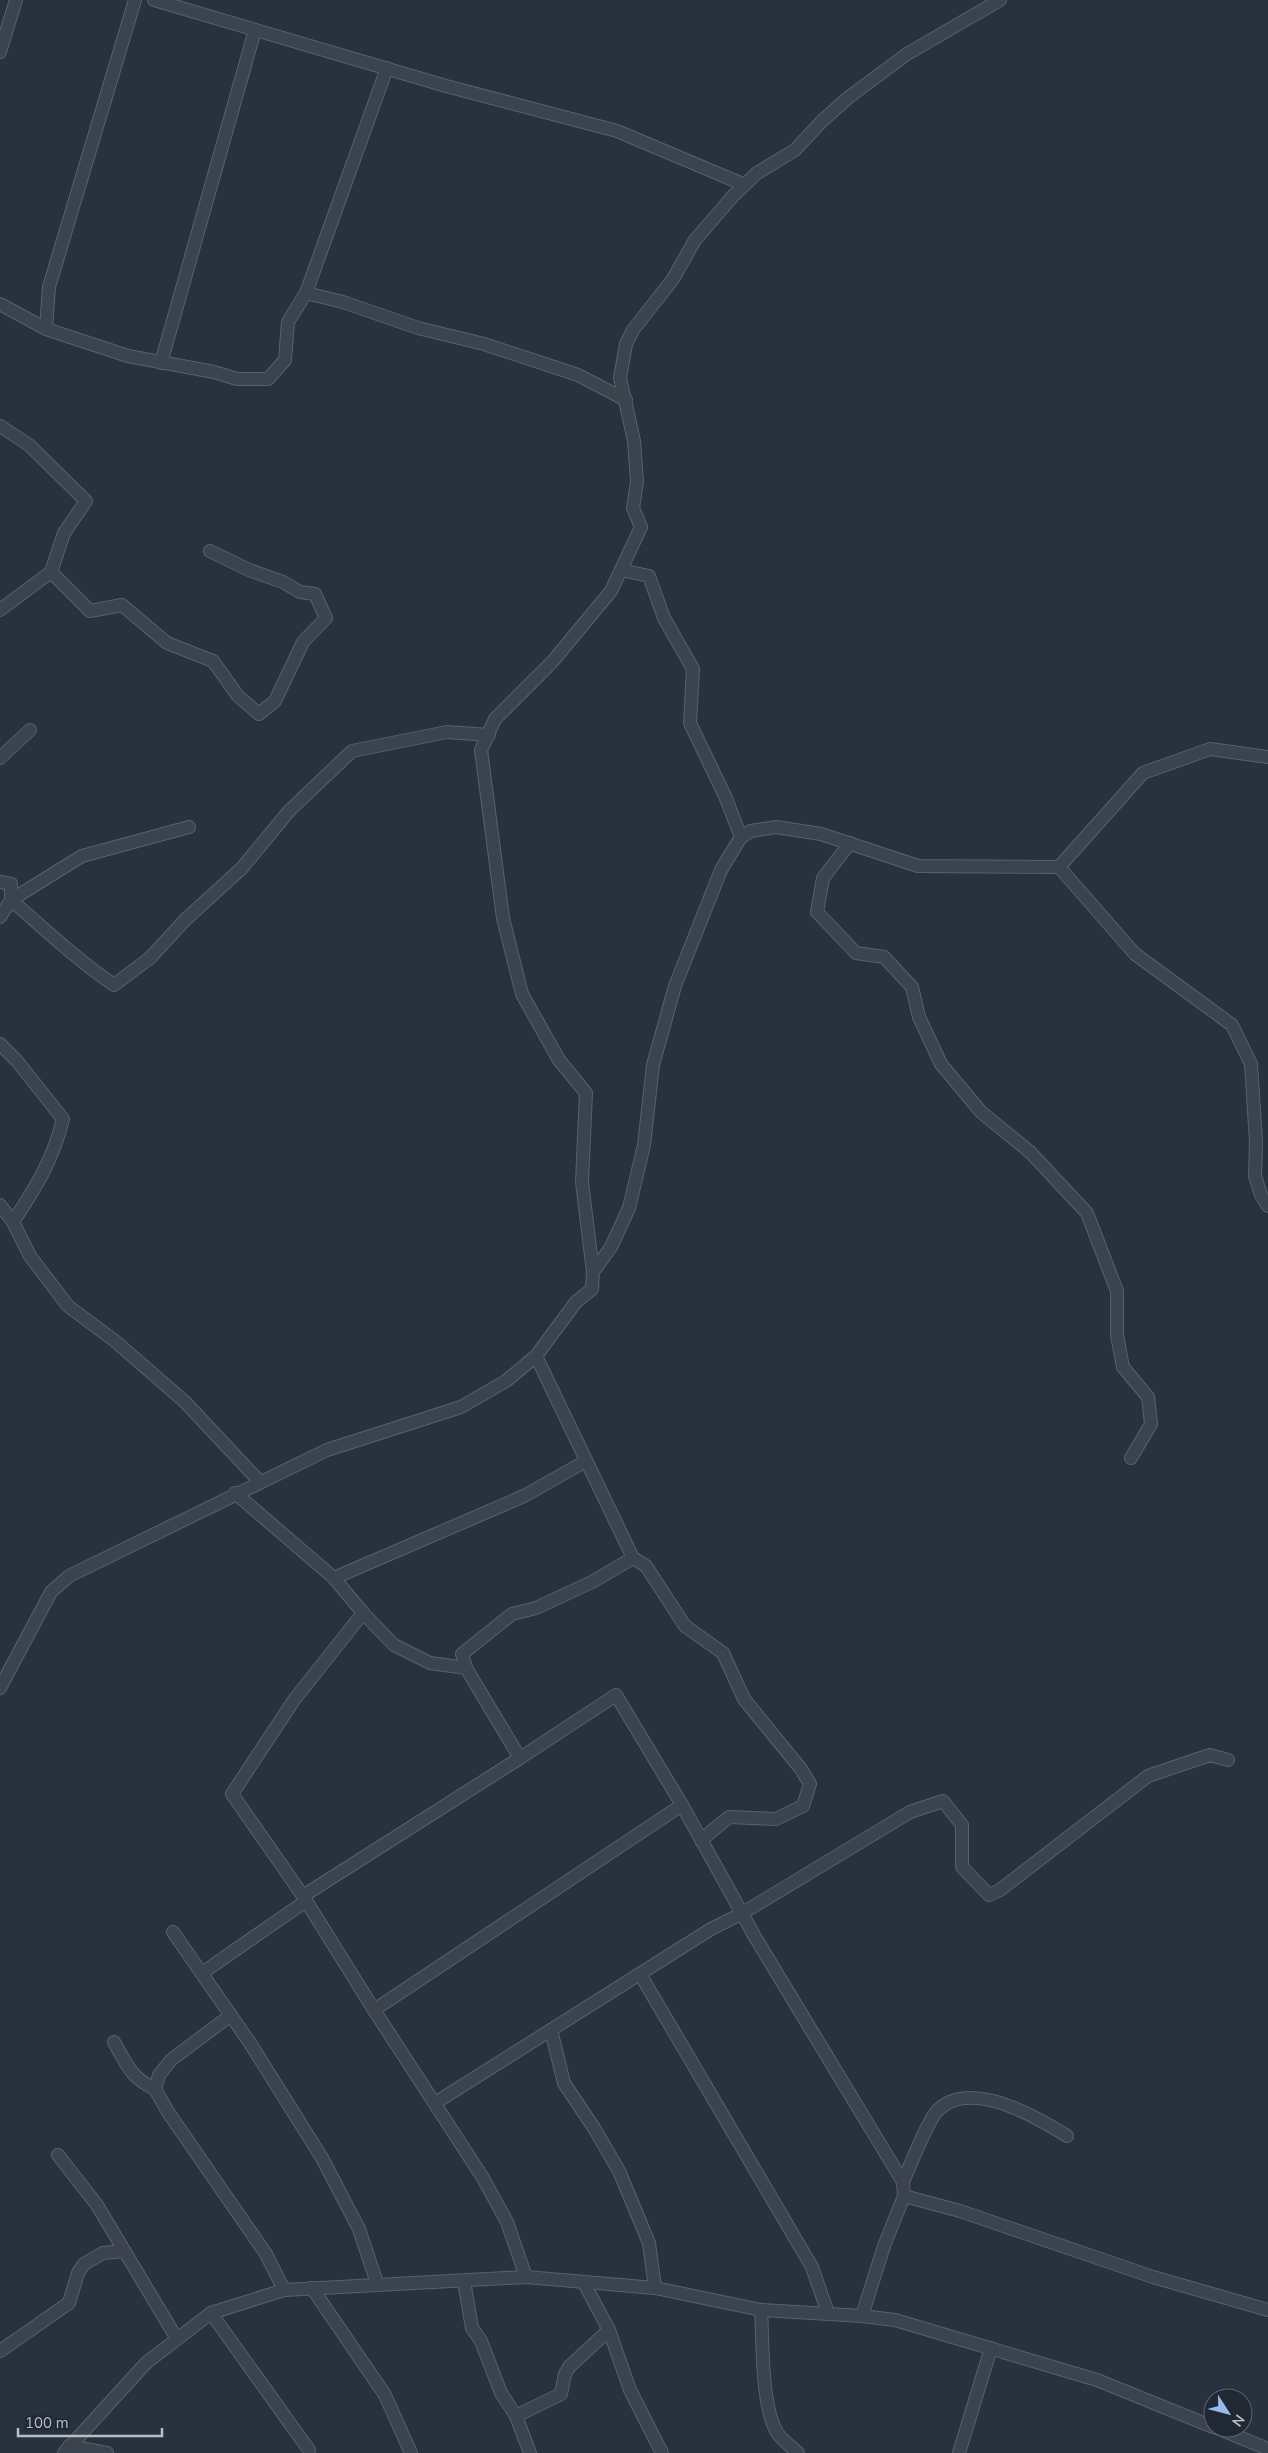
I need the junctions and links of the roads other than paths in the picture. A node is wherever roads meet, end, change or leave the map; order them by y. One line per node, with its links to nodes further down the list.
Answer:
1 (16, 0): 6 (street)
2 (135, 0): 11 (street)
3 (154, 0): 5 (street)
4 (1000, 0): 8 (street)
5 (255, 30): 7 (street); 12 (street)
6 (0, 52)
7 (387, 68): 8 (street); 9 (street)
8 (745, 185): 13 (street)
9 (306, 293): 12 (street); 13 (street)
10 (0, 304): 11 (street)
11 (46, 329): 12 (street)
12 (161, 363)
13 (626, 400): 16 (street)
14 (0, 426): 17 (street)
15 (210, 551): 17 (street)
16 (622, 570): 20 (street); 24 (street)
17 (51, 572): 18 (street)
18 (0, 610)
19 (30, 730): 22 (street)
20 (489, 735): 28 (street); 34 (street)
21 (1268, 757): 26 (street)
22 (0, 758)
23 (189, 827): 28 (street)
24 (741, 837): 25 (street); 34 (street)
25 (850, 843): 26 (street); 36 (street)
26 (1059, 867): 32 (street)
27 (0, 882): 28 (street)
28 (10, 900): 29 (street)
29 (0, 916)
30 (0, 1044): 33 (street)
31 (0, 1205): 33 (street)
32 (1268, 1206)
33 (13, 1222): 38 (street)
34 (593, 1272): 35 (street)
35 (536, 1356): 37 (street); 38 (street)
36 (1131, 1458)
37 (586, 1461): 40 (street); 41 (street)
38 (260, 1482): 39 (street)
39 (235, 1493): 41 (street); 44 (street)
40 (632, 1558): 43 (street); 48 (street)
41 (334, 1578): 42 (street)
42 (363, 1613): 43 (street); 49 (street)
43 (466, 1668): 45 (street)
44 (0, 1688)
45 (520, 1758): 47 (street); 49 (street)
46 (1228, 1760): 50 (street)
47 (682, 1805): 48 (street); 54 (street)
48 (701, 1840): 50 (street)
49 (305, 1898): 52 (street); 54 (street)
50 (741, 1914): 53 (street); 62 (street)
51 (173, 1932): 52 (street)
52 (202, 1973): 55 (street)
53 (640, 1974): 56 (street); 75 (street)
54 (374, 2010): 59 (street)
55 (231, 2015): 58 (street); 67 (street)
56 (551, 2030): 59 (street); 70 (street)
57 (114, 2042): 58 (street)
58 (155, 2089): 71 (street)
59 (435, 2103): 65 (street)
60 (1067, 2136): 62 (street)
61 (58, 2155): 64 (street)
62 (903, 2182): 63 (street)
63 (904, 2196): 73 (street); 76 (street)
64 (124, 2251): 78 (street); 80 (street)
65 (526, 2277): 66 (street); 68 (street)
66 (464, 2281): 67 (street); 81 (street)
67 (377, 2283): 69 (street)
68 (584, 2283): 70 (street); 77 (street)
69 (312, 2288): 71 (street); 88 (street)
70 (655, 2288): 72 (street)
71 (284, 2290): 74 (street)
72 (761, 2310): 75 (street); 91 (street)
73 (1268, 2310)
74 (211, 2313): 78 (street); 86 (street)
75 (828, 2313): 76 (street)
76 (862, 2316): 79 (street)
77 (609, 2330): 81 (street); 90 (street)
78 (177, 2339): 85 (street)
79 (991, 2348): 82 (street); 92 (street)
80 (0, 2351)
81 (516, 2416): 89 (street)
82 (1203, 2423)
83 (1241, 2438): 84 (street)
84 (1268, 2449)
85 (66, 2450): 87 (street)
86 (309, 2450)
87 (107, 2453)
88 (411, 2453)
89 (530, 2453)
90 (662, 2453)
91 (798, 2453)
92 (959, 2453)

